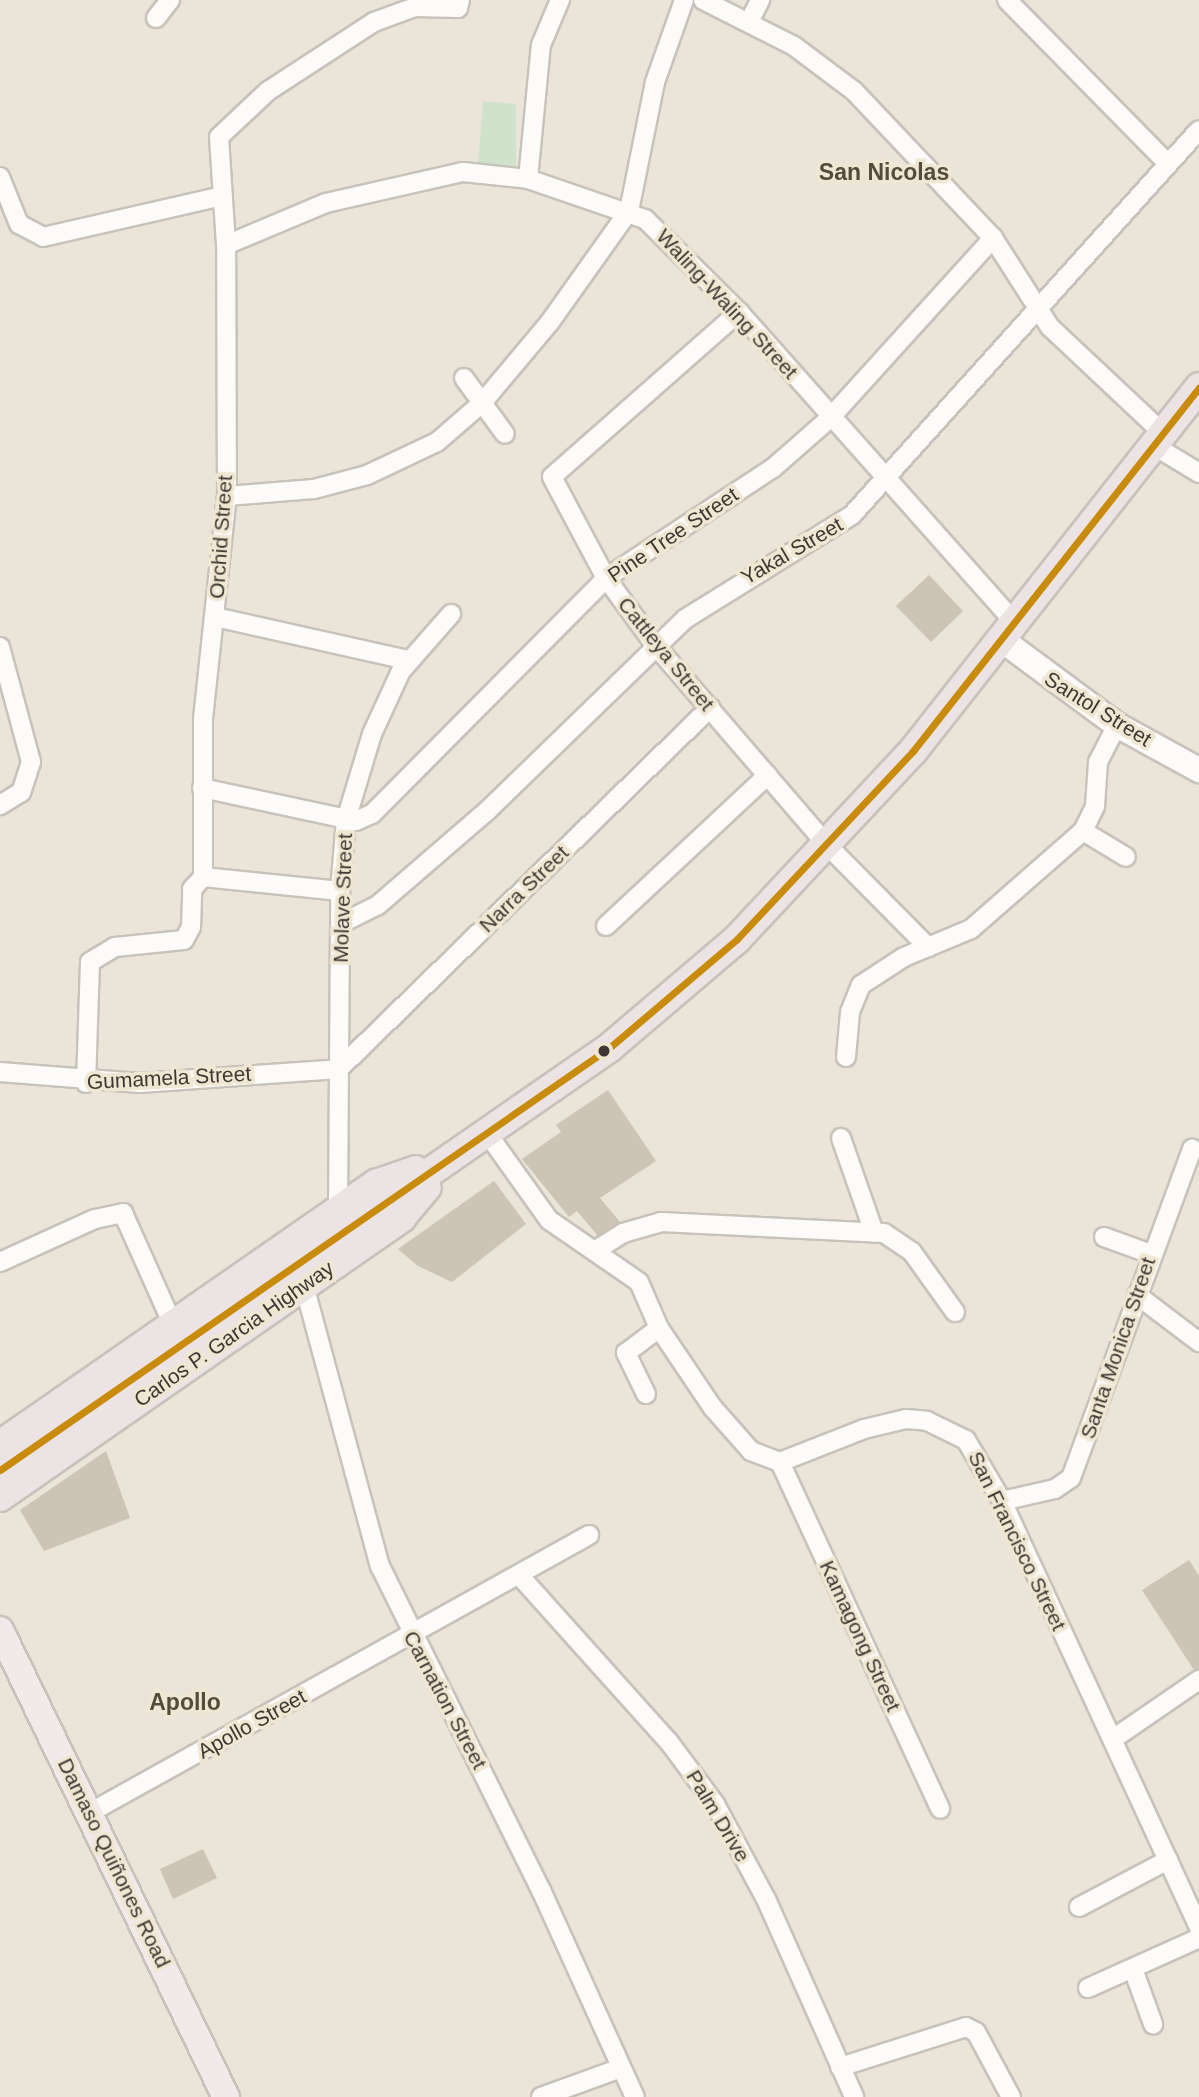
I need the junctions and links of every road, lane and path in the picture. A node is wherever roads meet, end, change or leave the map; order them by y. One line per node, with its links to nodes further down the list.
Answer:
1 (170, 0): 8 (street)
2 (460, 0): 14 (street, Orchid Street)
3 (560, 0): 13 (street)
4 (684, 0): 15 (street)
5 (703, 0): 9 (street)
6 (760, 0): 9 (street)
7 (1007, 0): 11 (street)
8 (156, 18)
9 (748, 22): 16 (street)
10 (1199, 130): 11 (street, Yakal Street)
11 (1167, 163): 18 (street, Yakal Street)
12 (0, 177): 14 (street)
13 (528, 179): 15 (street, Waling-Waling Street); 17 (street, Waling-Waling Street)
14 (222, 196): 17 (street, Orchid Street)
15 (629, 211): 19 (street, Waling-Waling Street); 22 (street)
16 (993, 238): 18 (street); 23 (street, Pine Tree Street)
17 (226, 246): 28 (street, Orchid Street)
18 (1036, 309): 25 (street); 27 (street, Yakal Street)
19 (739, 312): 23 (street, Waling-Waling Street); 29 (street, Cattleya Street)
20 (464, 378): 22 (street)
21 (1199, 387): 25 (highway, Carlos P. Garcia Highway)
22 (482, 403): 24 (street); 28 (street)
23 (831, 418): 27 (street, Waling-Waling Street); 29 (street, Pine Tree Street)
24 (505, 434)
25 (1158, 439): 26 (street); 32 (highway, Carlos P. Garcia Highway)
26 (1199, 473)
27 (887, 482): 32 (street, Waling-Waling Street); 33 (street, Yakal Street)
28 (227, 496): 31 (street, Orchid Street)
29 (606, 578): 33 (street, Cattleya Street); 42 (street, Pine Tree Street)
30 (451, 614): 35 (street, Molave Street)
31 (215, 617): 35 (street); 40 (street, Orchid Street)
32 (1008, 632): 37 (main road, Santol Street); 44 (highway, Carlos P. Garcia Highway)
33 (655, 645): 36 (street, Cattleya Street); 48 (street, Yakal Street)
34 (0, 647): 41 (street)
35 (408, 660): 42 (street, Molave Street)
36 (710, 708): 39 (street, Cattleya Street); 52 (street, Narra Street)
37 (1117, 725): 38 (main road, Santol Street); 43 (street)
38 (1199, 770)
39 (768, 775): 44 (street, Cattleya Street); 49 (street)
40 (202, 788): 42 (street); 46 (street, Orchid Street)
41 (0, 805)
42 (346, 820): 47 (street, Molave Street)
43 (1083, 831): 45 (street); 50 (street)
44 (829, 846): 50 (street, Cattleya Street); 55 (highway, Carlos P. Garcia Highway)
45 (1126, 857)
46 (203, 877): 47 (street); 54 (street)
47 (340, 891): 48 (street, Molave Street)
48 (340, 924): 52 (street, Molave Street)
49 (606, 926)
50 (928, 947): 51 (street)
51 (846, 1056)
52 (339, 1069): 54 (street, Gumamela Street); 59 (street, Molave Street)
53 (0, 1072): 54 (street, Gumamela Street)
54 (86, 1083)
55 (487, 1133): 58 (highway, Carlos P. Garcia Highway); 62 (street)
56 (841, 1138): 60 (street)
57 (1192, 1149): 63 (street, Santa Monica Street)
58 (454, 1155): 59 (highway, Carlos P. Garcia Highway); 65 (highway, Carlos P. Garcia Highway); 74 (highway, Carlos P. Garcia Highway)
59 (338, 1211): 68 (highway, Carlos P. Garcia Highway)
60 (874, 1232): 62 (street); 67 (street)
61 (1104, 1237): 63 (street)
62 (596, 1250): 69 (street)
63 (1151, 1254): 66 (street, Santa Monica Street)
64 (0, 1262): 68 (street)
65 (304, 1285): 75 (highway, Carlos P. Garcia Highway); 80 (street, Carnation Street)
66 (1137, 1295): 70 (street); 76 (street, Santa Monica Street)
67 (955, 1312)
68 (173, 1325): 72 (highway, Carlos P. Garcia Highway)
69 (659, 1328): 71 (street); 73 (street)
70 (1199, 1342)
71 (646, 1394)
72 (0, 1444)
73 (780, 1462): 76 (street, San Francisco Street); 83 (street, Kamagong Street)
74 (0, 1470)
75 (0, 1497)
76 (1002, 1502): 82 (street, San Francisco Street)
77 (589, 1535): 78 (street, Apollo Street)
78 (519, 1575): 80 (street, Apollo Street); 92 (street, Palm Drive)
79 (0, 1630): 84 (main road, Damaso Quiñones Road)
80 (412, 1636): 84 (street, Apollo Street); 93 (street, Carnation Street)
81 (1199, 1680): 82 (street)
82 (1113, 1739): 85 (street, San Francisco Street)
83 (940, 1809)
84 (91, 1812): 94 (main road, Damaso Quiñones Road)
85 (1167, 1860): 86 (street); 87 (street, San Francisco Street)
86 (1079, 1907)
87 (1199, 1928)
88 (1199, 1938): 89 (street)
89 (1133, 1969): 90 (street); 91 (street)
90 (1088, 1988)
91 (1153, 2024)
92 (840, 2067): 97 (street, Palm Drive); 98 (street)
93 (621, 2068): 95 (street); 96 (street, Carnation Street)
94 (226, 2097)
95 (541, 2097)
96 (635, 2097)
97 (854, 2097)
98 (1011, 2097)

